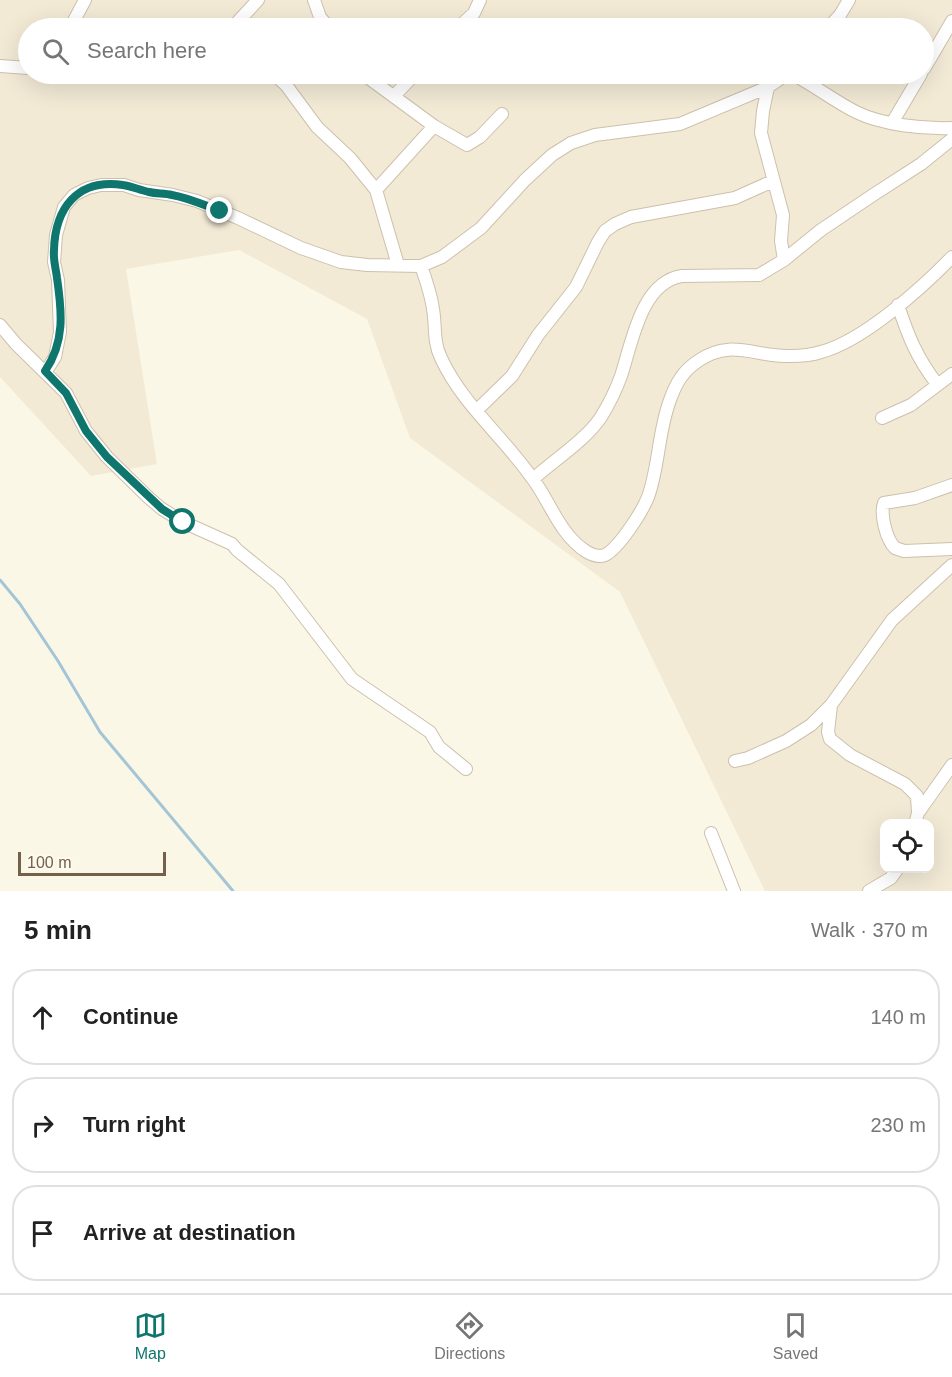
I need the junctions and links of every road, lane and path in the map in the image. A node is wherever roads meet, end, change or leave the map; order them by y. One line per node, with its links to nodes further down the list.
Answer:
1 (85, 0): 6 (street)
2 (258, 0): 7 (street)
3 (314, 0): 8 (street)
4 (480, 0): 9 (street)
5 (849, 0): 10 (street)
6 (75, 18)
7 (241, 18)
8 (321, 18)
9 (469, 18)
10 (836, 18)
11 (952, 21): 12 (street)
12 (934, 52)
13 (0, 66): 14 (street)
14 (18, 67)
15 (285, 84): 29 (street)
16 (377, 84): 22 (street)
17 (405, 84): 22 (street)
18 (772, 84): 21 (street)
19 (809, 84): 24 (street)
20 (915, 84): 24 (street)
21 (768, 87): 28 (street); 33 (street)
22 (394, 96): 25 (street)
23 (502, 114): 25 (street)
24 (892, 123): 26 (street)
25 (434, 126): 29 (street)
26 (952, 128)
27 (952, 139): 31 (street)
28 (773, 181): 31 (street); 39 (street)
29 (376, 190): 32 (street)
30 (952, 257): 34 (street)
31 (784, 260): 41 (street)
32 (398, 265): 33 (street); 36 (street)
33 (421, 266): 39 (street)
34 (898, 304): 38 (street); 41 (street)
35 (0, 325): 36 (street)
36 (45, 371): 48 (street)
37 (952, 374): 38 (street)
38 (937, 384): 40 (street)
39 (477, 410): 41 (street)
40 (882, 418)
41 (533, 479)
42 (952, 485): 43 (street)
43 (952, 549)
44 (952, 565): 45 (street)
45 (831, 705): 46 (street); 49 (street)
46 (735, 760)
47 (952, 765): 49 (street)
48 (466, 769)
49 (917, 818)
50 (711, 833): 52 (street)
51 (894, 873): 53 (street)
52 (734, 891)
53 (869, 891)

